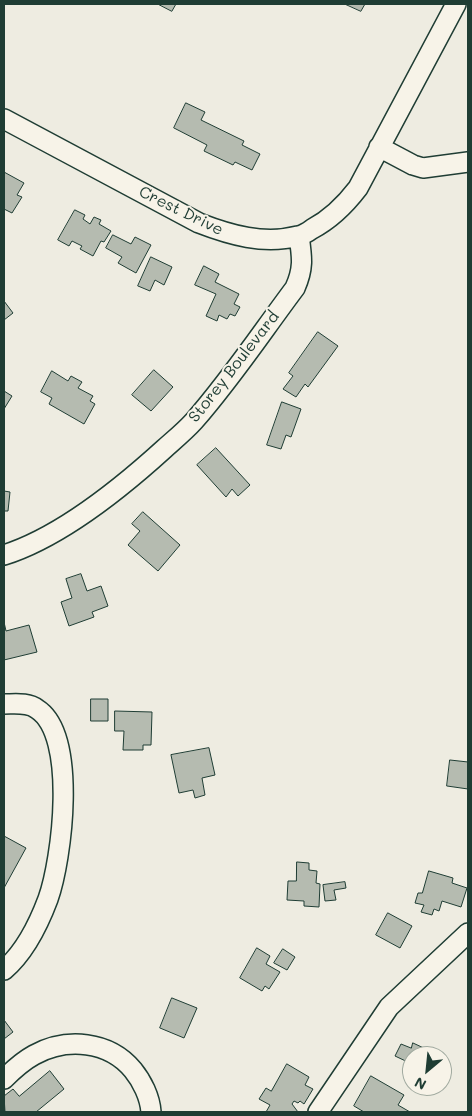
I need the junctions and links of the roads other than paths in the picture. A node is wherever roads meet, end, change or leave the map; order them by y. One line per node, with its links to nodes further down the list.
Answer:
1 (456, 4): 3 (street, Crest Drive)
2 (4, 119): 5 (street, Crest Drive)
3 (379, 147): 4 (street); 5 (street, Crest Drive)
4 (468, 162)
5 (299, 236): 6 (street, Storey Boulevard)
6 (4, 555)
7 (4, 704): 9 (street)
8 (468, 933): 12 (street)
9 (4, 970)
10 (4, 1078): 11 (street)
11 (151, 1112)
12 (318, 1112)

